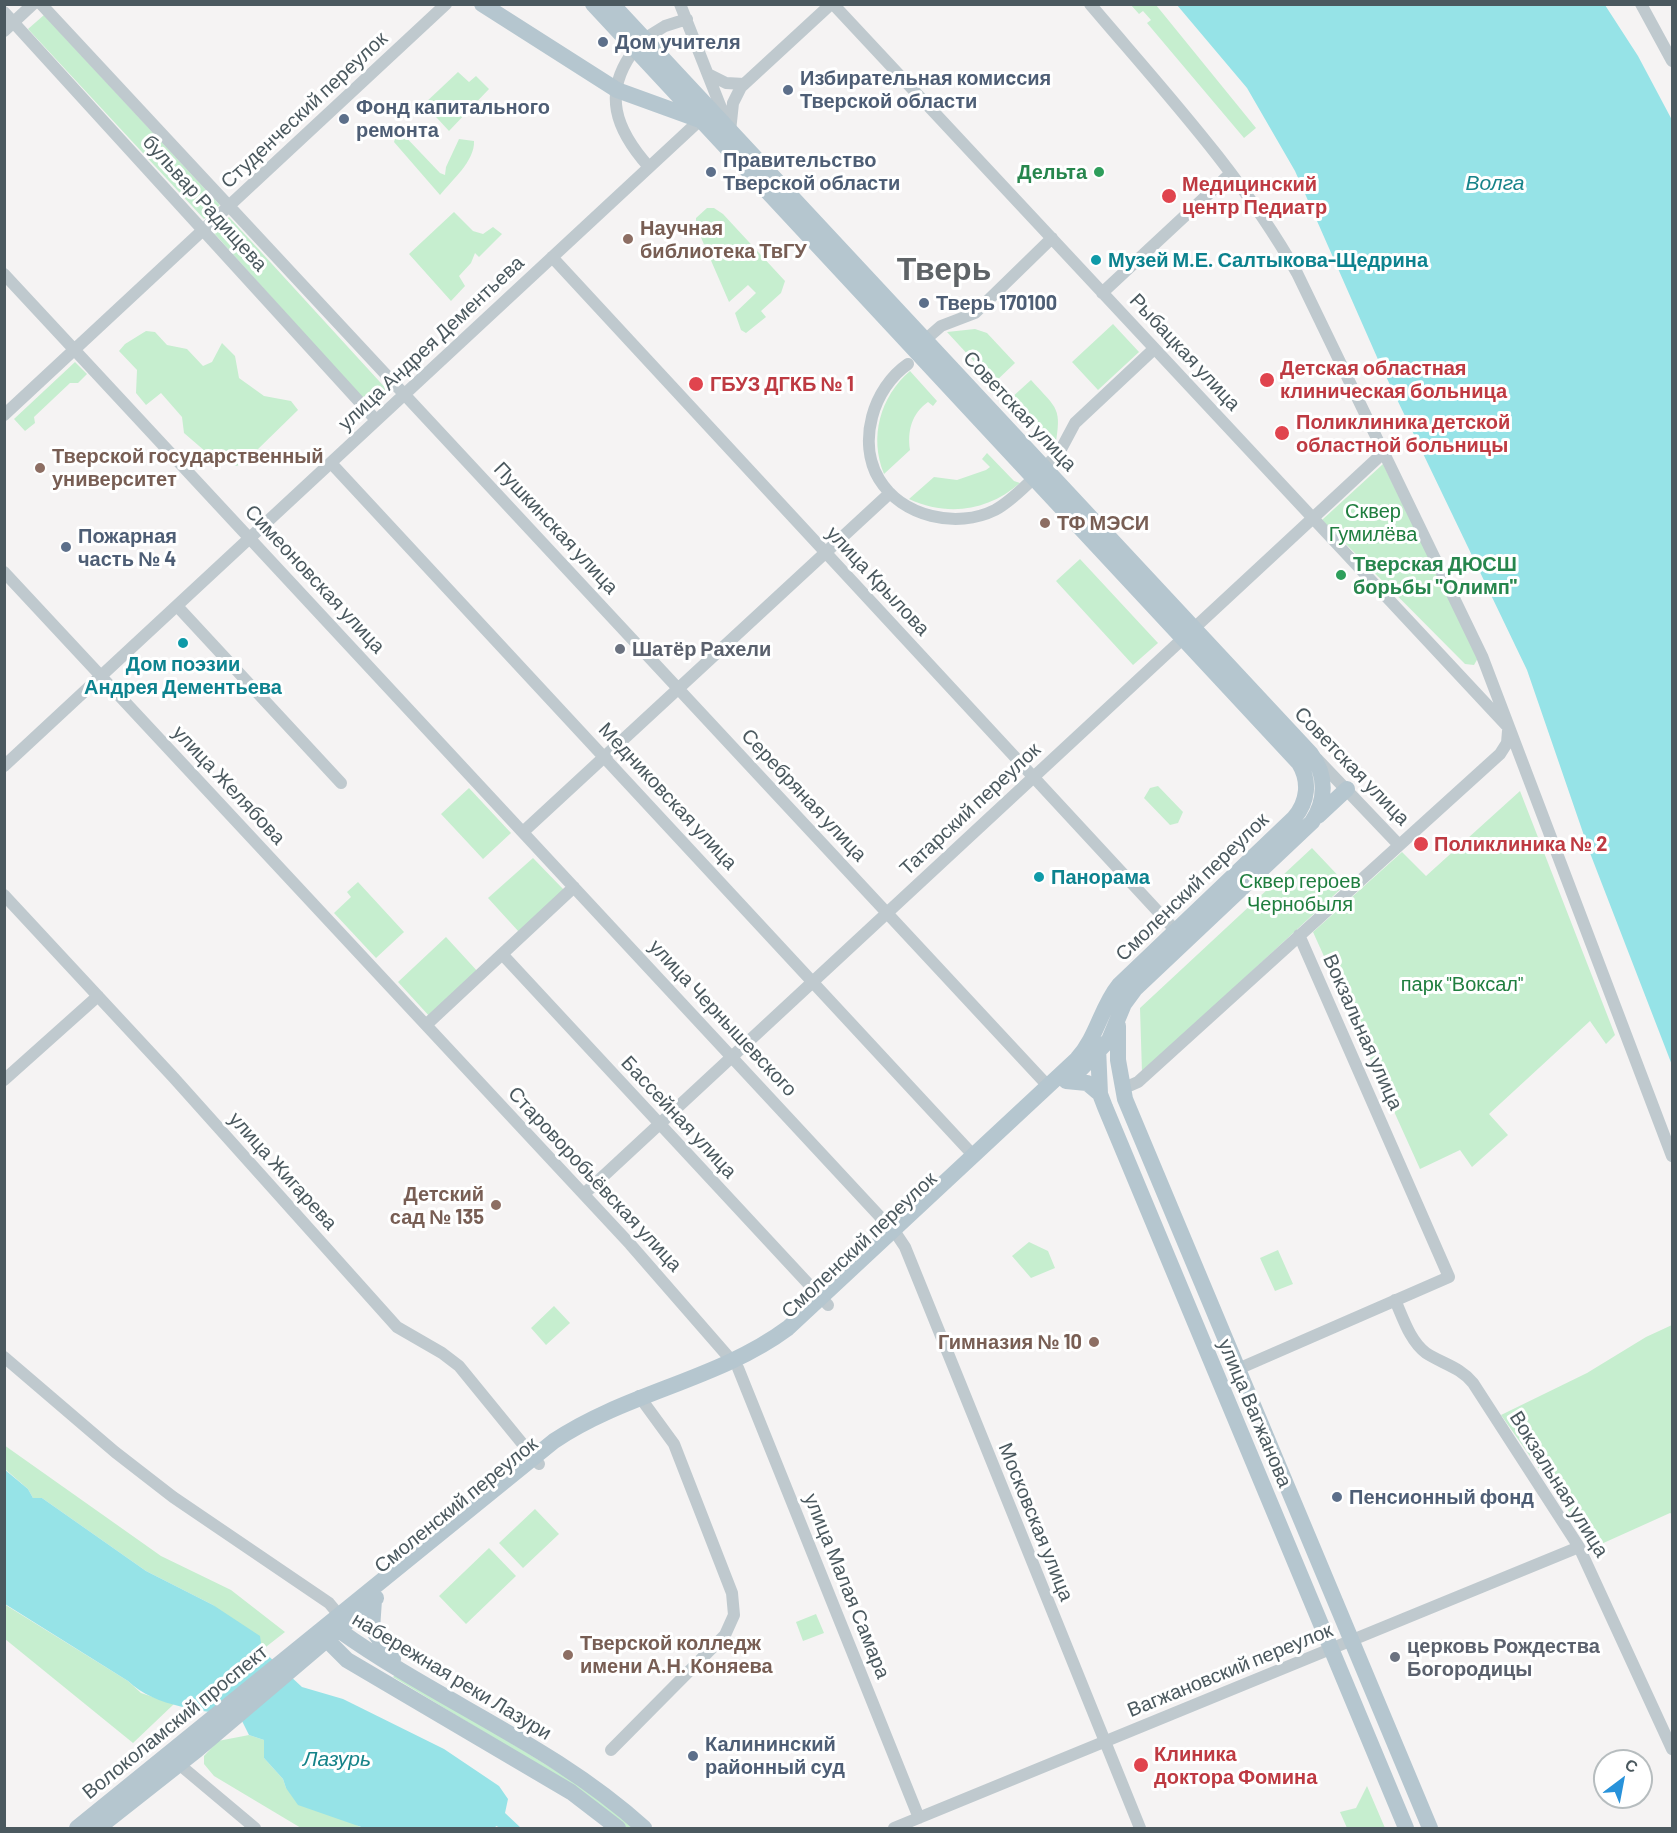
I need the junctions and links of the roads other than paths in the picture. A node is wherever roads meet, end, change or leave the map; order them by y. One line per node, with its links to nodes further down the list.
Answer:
1 (33, 4): 13 (street)
2 (41, 4): 25 (street, бульвар Радищева)
3 (446, 4): 25 (street, Студенческий переулок)
4 (482, 4): 18 (main road)
5 (593, 4): 14 (main road, Советская улица)
6 (612, 4): 14 (main road, Советская улица)
7 (680, 4): 12 (street)
8 (832, 4): 17 (street); 27 (street, Рыбацкая улица)
9 (1090, 4): 24 (street)
10 (1641, 4): 15 (street)
11 (4, 12): 13 (street, бульвар Радищева)
12 (687, 20): 14 (street); 16 (street)
13 (9, 27): 26 (street, бульвар Радищева)
14 (639, 44): 18 (street); 19 (main road, Советская улица); 20 (main road, Советская улица)
15 (1672, 61)
16 (710, 75): 17 (street); 22 (street)
17 (744, 84): 22 (street)
18 (617, 90): 19 (main road); 21 (main road); 23 (street)
19 (675, 93): 20 (main road); 21 (main road, Советская улица)
20 (701, 100): 22 (main road, Советская улица)
21 (700, 120): 23 (street, улица Андрея Дементьева); 33 (main road, Советская улица)
22 (730, 131): 33 (main road, Советская улица)
23 (649, 167): 28 (street, улица Андрея Дементьева)
24 (1231, 173): 30 (street); 37 (street)
25 (229, 206): 26 (street, Студенческий переулок); 34 (street, бульвар Радищева)
26 (203, 230): 32 (street, Студенческий переулок); 36 (street, бульвар Радищева)
27 (1052, 238): 30 (street, Рыбацкая улица); 33 (street)
28 (552, 257): 34 (street, улица Андрея Дементьева); 43 (street, улица Крылова)
29 (4, 274): 32 (street, Симеоновская улица)
30 (1102, 292): 31 (street, Рыбацкая улица)
31 (1154, 349): 39 (street); 41 (street, Рыбацкая улица)
32 (75, 350): 35 (street, Студенческий переулок); 42 (street, Симеоновская улица)
33 (918, 354): 39 (main road, Советская улица); 39 (main road, Советская улица); 40 (street)
34 (405, 394): 36 (street, улица Андрея Дементьева); 48 (street, Пушкинская улица)
35 (4, 415)
36 (376, 420): 38 (street, улица Андрея Дементьева)
37 (1383, 453): 41 (street, Татарский переулок); 49 (street)
38 (331, 463): 42 (street, улица Андрея Дементьева); 50 (street, Медниковская улица)
39 (1039, 473): 40 (street); 46 (main road, Советская улица)
40 (890, 493): 43 (street)
41 (1313, 518): 46 (street, Татарский переулок); 49 (street, Рыбацкая улица)
42 (250, 538): 45 (street, улица Андрея Дементьева); 57 (street, Симеоновская улица)
43 (825, 552): 48 (street); 53 (street, улица Крылова)
44 (4, 572): 47 (street, улица Желябова)
45 (177, 606): 47 (street, улица Андрея Дементьева); 54 (street)
46 (1188, 633): 51 (main road, Советская улица); 53 (street, Татарский переулок)
47 (101, 676): 52 (street, улица Андрея Дементьева); 69 (street, улица Желябова)
48 (678, 688): 50 (street); 61 (street, Серебряная улица)
49 (1508, 727): 58 (street); 79 (street)
50 (604, 756): 57 (street); 65 (street, Медниковская улица)
51 (1305, 758): 55 (street, Советская улица); 56 (main road, Смоленский переулок); 62 (main road, Смоленский переулок)
52 (4, 766)
53 (1033, 777): 61 (street, Татарский переулок); 62 (street, улица Крылова)
54 (341, 783)
55 (1347, 789): 56 (main road); 58 (street, Советская улица)
56 (1309, 825): 68 (main road, Смоленский переулок)
57 (523, 832): 59 (street, улица Чернышевского)
58 (1399, 846): 63 (street)
59 (574, 887): 64 (street); 71 (street, улица Чернышевского)
60 (4, 895): 66 (street, улица Жигарева)
61 (887, 913): 65 (street, Татарский переулок); 74 (street, Серебряная улица)
62 (1174, 929): 67 (main road, Смоленский переулок)
63 (1299, 935): 76 (street); 82 (street, Вокзальная улица)
64 (502, 954): 69 (street); 77 (street, Бассейная улица)
65 (813, 981): 71 (street, Татарский переулок); 78 (street, Медниковская улица)
66 (98, 996): 73 (street); 88 (street, улица Жигарева)
67 (1104, 1008): 70 (main road, улица Вагжанова); 74 (main road, Смоленский переулок)
68 (1119, 1017): 70 (main road, Смоленский переулок); 76 (main road, улица Вагжанова)
69 (426, 1025): 80 (street, Староворобьёвская улица)
70 (1098, 1053): 72 (main road, улица Вагжанова)
71 (732, 1057): 77 (street, Татарский переулок); 81 (street, улица Чернышевского)
72 (1091, 1069): 74 (main road, Смоленский переулок); 75 (main road, улица Вагжанова); 76 (main road)
73 (4, 1080)
74 (1058, 1081): 75 (main road); 78 (main road, Смоленский переулок); 81 (main road, Смоленский переулок)
75 (1100, 1094): 93 (main road, улица Вагжанова)
76 (1124, 1094): 86 (main road, улица Вагжанова)
77 (659, 1124): 80 (street, Татарский переулок); 83 (street, Бассейная улица)
78 (974, 1156): 81 (main road, Смоленский переулок)
79 (1672, 1156)
80 (584, 1194): 85 (street, Староворобьёвская улица)
81 (897, 1235): 83 (main road, Смоленский переулок); 97 (street, Московская улица)
82 (1395, 1300): 86 (street); 89 (street, Вокзальная улица)
83 (825, 1302): 85 (main road, Смоленский переулок)
84 (4, 1357): 91 (street)
85 (735, 1365): 87 (main road, Смоленский переулок); 101 (street, улица Малая Самара)
86 (1238, 1369): 92 (main road, улица Вагжанова)
87 (642, 1400): 88 (main road, Смоленский переулок); 99 (street)
88 (536, 1460): 90 (main road, Смоленский переулок); 91 (main road, Смоленский переулок)
89 (1579, 1547): 92 (street, Вагжановский переулок); 98 (street, Вокзальная улица)
90 (374, 1600): 91 (main road, Смоленский переулок); 95 (main road)
91 (332, 1629): 94 (main road, Смоленский переулок); 95 (main road, набережная реки Лазури); 96 (main road, набережная реки Лазури)
92 (1352, 1642): 93 (street, Вагжановский переулок); 110 (main road, улица Вагжанова)
93 (1331, 1650): 97 (street, Вагжановский переулок); 109 (main road, улица Вагжанова)
94 (304, 1653): 100 (main road, Волоколамский проспект)
95 (399, 1667): 96 (main road); 106 (main road, набережная реки Лазури)
96 (387, 1684): 105 (main road, набережная реки Лазури)
97 (1105, 1743): 101 (street, Вагжановский переулок); 108 (street, Московская улица)
98 (1672, 1749)
99 (611, 1750)
100 (174, 1759): 102 (main road, Волоколамский проспект); 103 (main road, Волоколамский проспект); 104 (street)
101 (919, 1818): 107 (street, Вагжановский переулок)
102 (77, 1828)
103 (98, 1828)
104 (255, 1828)
105 (618, 1828)
106 (644, 1828)
107 (894, 1828)
108 (1140, 1828)
109 (1406, 1828)
110 (1430, 1828)

